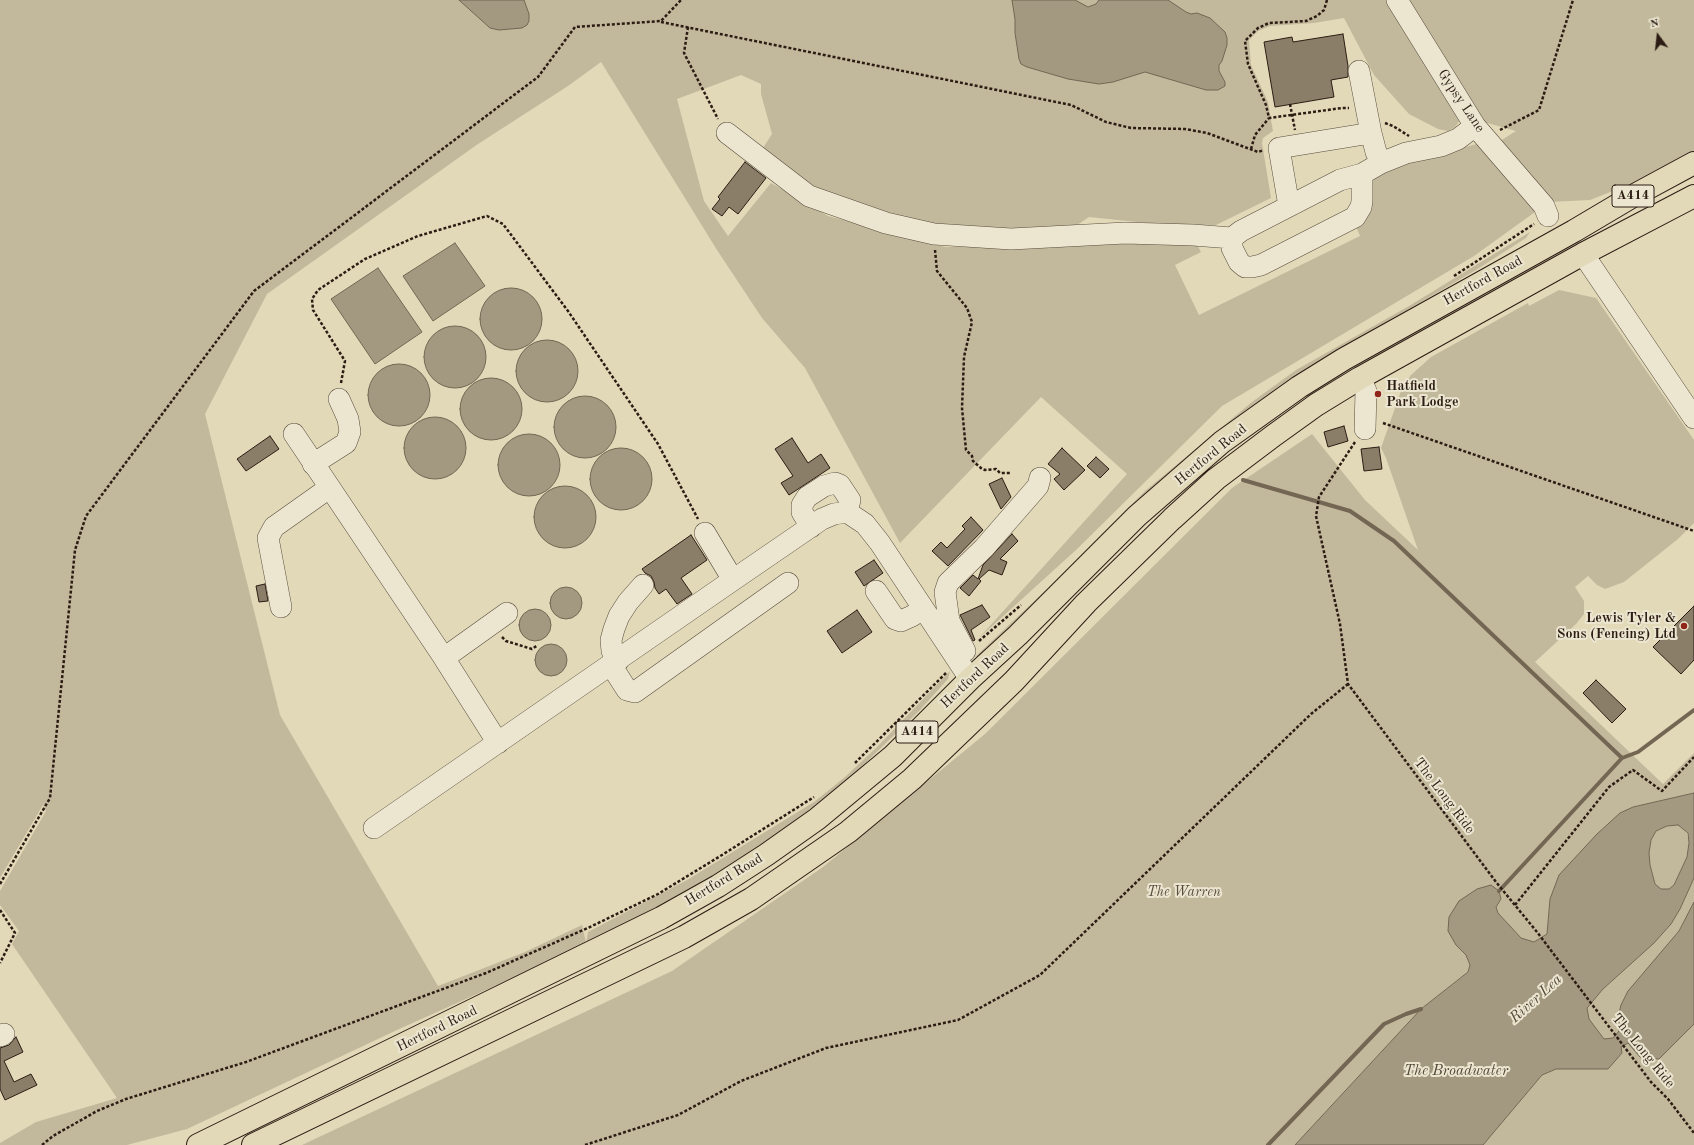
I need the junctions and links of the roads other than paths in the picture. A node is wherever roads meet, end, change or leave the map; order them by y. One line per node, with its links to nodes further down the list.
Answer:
1 (1397, 0): 4 (street, Gypsy Lane)
2 (1359, 71): 3 (street)
3 (1369, 123): 6 (street); 10 (street)
4 (1480, 131): 6 (street); 11 (street, Gypsy Lane)
5 (727, 133): 12 (street)
6 (1381, 163): 8 (street)
7 (1694, 163): 35 (highway, Hertford Road / A414)
8 (1362, 174): 10 (street); 12 (street)
9 (1694, 196): 13 (highway, Hertford Road / A414)
10 (1289, 206): 12 (street)
11 (1548, 216)
12 (1232, 238)
13 (1583, 254): 14 (highway, Hertford Road / A414); 16 (street)
14 (1360, 378): 17 (street); 39 (highway, Hertford Road / A414)
15 (339, 399): 19 (street)
16 (1694, 418)
17 (1365, 423)
18 (294, 434): 19 (street)
19 (313, 464): 21 (street)
20 (1040, 478): 32 (street)
21 (329, 488): 29 (street); 33 (street)
22 (847, 512): 23 (street); 23 (street); 30 (street)
23 (811, 527): 25 (street)
24 (705, 533): 25 (street)
25 (733, 580): 34 (street)
26 (788, 583): 34 (street)
27 (643, 585): 34 (street)
28 (876, 591): 30 (street)
29 (281, 607)
30 (923, 609): 32 (street)
31 (499, 618): 33 (street)
32 (962, 657): 35 (street)
33 (444, 658): 36 (street)
34 (614, 663): 36 (street)
35 (975, 675): 38 (highway, Hertford Road / A414)
36 (498, 743): 37 (street)
37 (374, 828)
38 (198, 1145)
39 (253, 1145)

